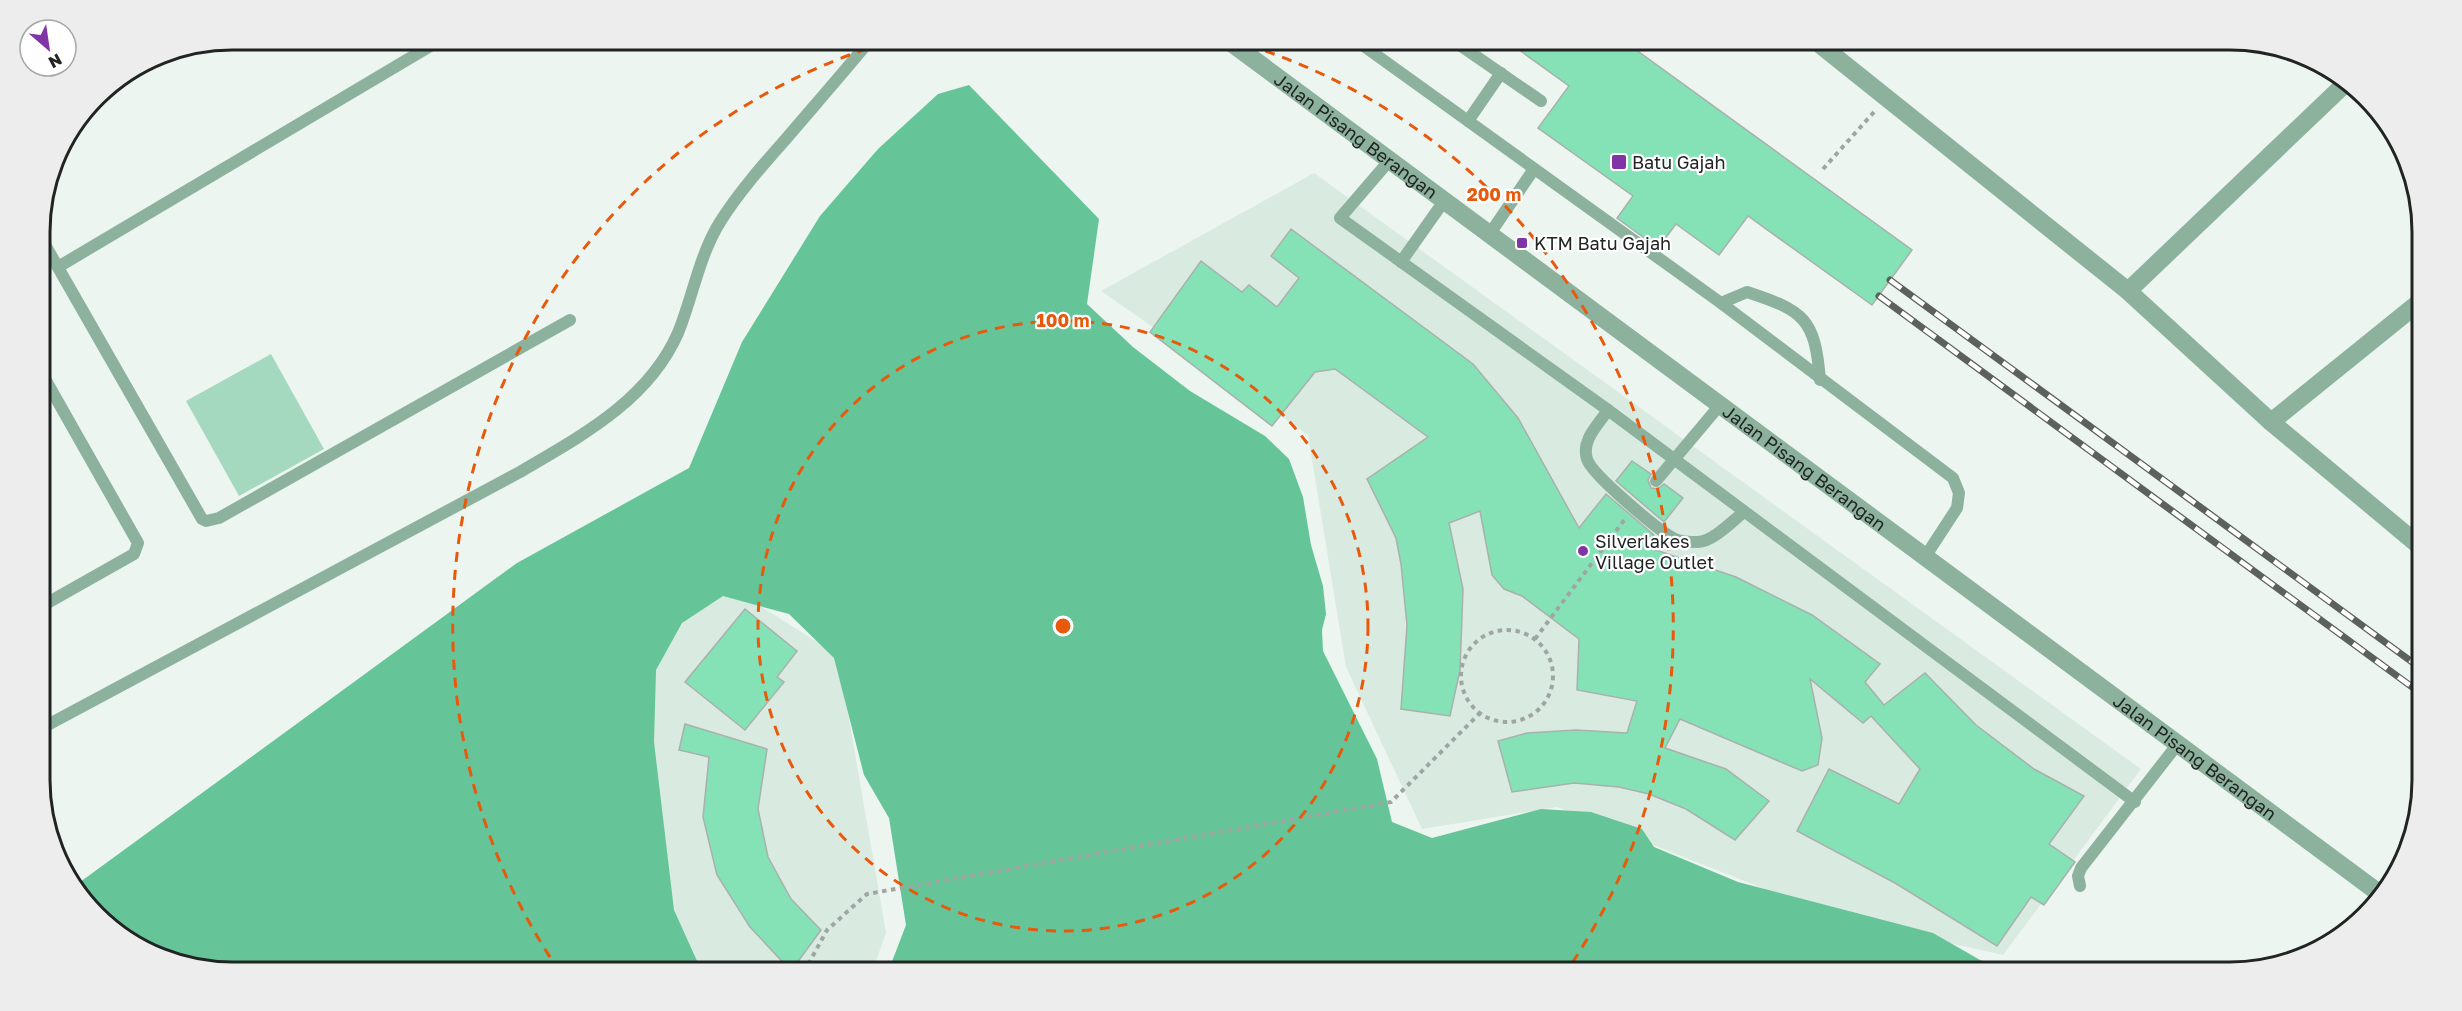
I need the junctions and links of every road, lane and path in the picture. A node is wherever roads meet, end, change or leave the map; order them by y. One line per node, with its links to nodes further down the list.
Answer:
1 (423, 50): 19 (lane)
2 (863, 50): 38 (lane)
3 (1241, 50): 12 (street, Jalan Pisang Berangan)
4 (1369, 50): 11 (lane)
5 (1467, 50): 7 (lane)
6 (1827, 50): 9 (street)
7 (1501, 73): 10 (lane); 11 (lane)
8 (2341, 88): 20 (street)
9 (1887, 99): 14 (path); 20 (street)
10 (1541, 101)
11 (1468, 121): 13 (lane)
12 (1389, 162): 15 (street, Jalan Pisang Berangan); 18 (lane)
13 (1534, 169): 16 (lane); 21 (lane)
14 (1823, 169)
15 (1444, 201): 16 (street, Jalan Pisang Berangan); 18 (lane)
16 (1489, 235): 26 (street, Jalan Pisang Berangan)
17 (50, 253): 19 (lane)
18 (1401, 262): 27 (lane)
19 (58, 267): 23 (lane)
20 (2128, 291): 28 (street)
21 (1721, 303): 24 (lane); 24 (lane)
22 (2412, 308): 28 (street)
23 (570, 320)
24 (1821, 380): 34 (lane)
25 (50, 388): 35 (lane)
26 (1720, 405): 29 (lane); 34 (street, Jalan Pisang Berangan)
27 (1608, 410): 29 (lane); 31 (lane)
28 (2271, 422): 33 (street)
29 (1674, 460): 30 (lane); 32 (lane)
30 (1656, 481)
31 (1634, 507): 32 (lane); 36 (path)
32 (1744, 512): 40 (lane)
33 (2412, 533)
34 (1925, 557): 39 (street, Jalan Pisang Berangan)
35 (50, 601)
36 (1535, 639): 37 (path); 37 (path)
37 (1479, 714): 43 (path)
38 (50, 724)
39 (2176, 745): 40 (lane); 42 (street, Jalan Pisang Berangan)
40 (2134, 802): 41 (lane)
41 (2080, 886)
42 (2375, 889)
43 (810, 962)

